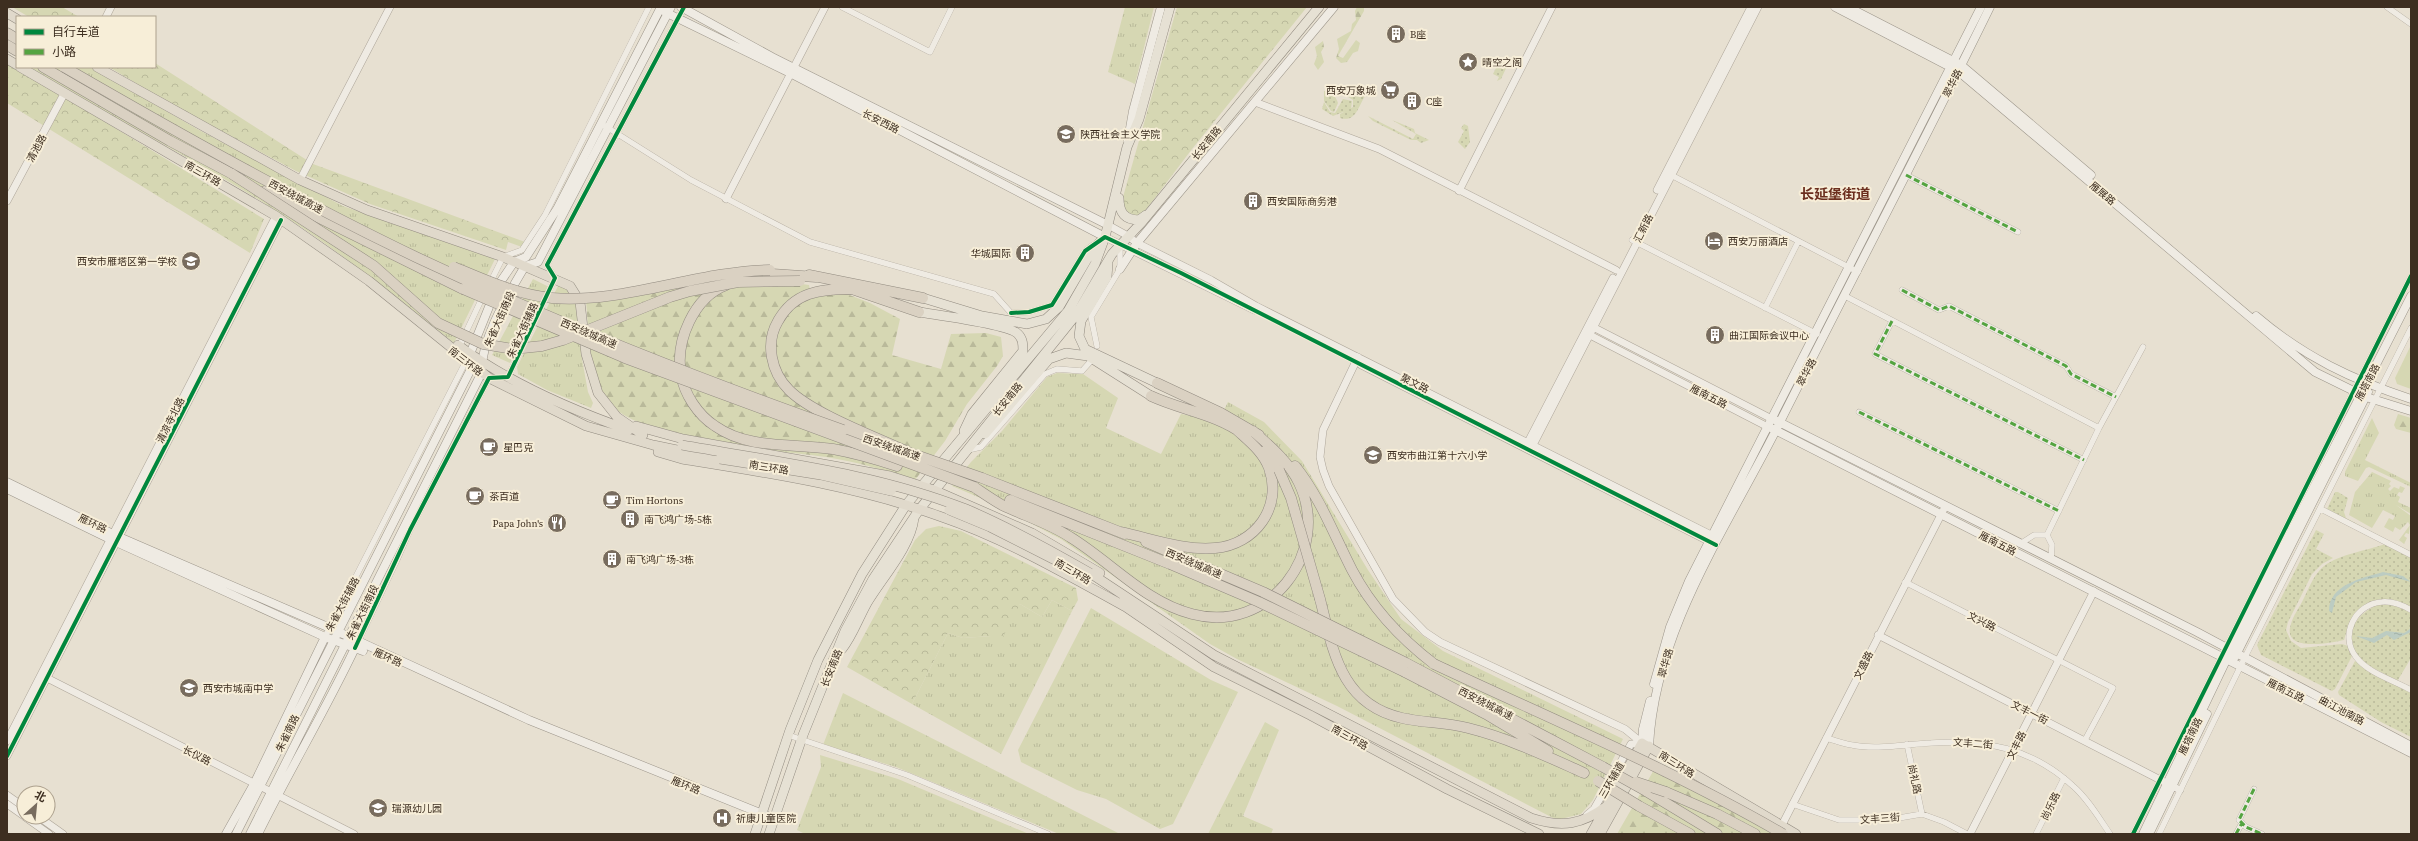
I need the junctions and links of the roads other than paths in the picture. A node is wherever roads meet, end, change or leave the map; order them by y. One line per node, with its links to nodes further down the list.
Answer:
1 (111, 7): 23 (street)
2 (390, 7): 48 (street)
3 (649, 7): 64 (street)
4 (683, 7): 25 (street); 38 (main road, 长安西路)
5 (825, 7): 38 (street)
6 (842, 7): 7 (street)
7 (952, 7)
8 (1161, 7): 42 (main road)
9 (1170, 7): 42 (main road, 长安南路)
10 (1319, 7): 44 (main road, 长安南路)
11 (1334, 7): 40 (main road)
12 (1552, 7): 50 (street)
13 (1751, 7): 60 (street, 汇新路)
14 (1758, 7): 46 (street, 汇新路)
15 (1835, 7): 33 (main road, 雁展路)
16 (1848, 7): 33 (main road, 雁展路)
17 (1981, 7): 33 (main road, 翠华路)
18 (1990, 7): 33 (main road, 翠华路)
19 (2387, 7): 26 (street)
20 (659, 8): 21 (main road, 长安西路); 41 (main road, 朱雀大街南段)
21 (670, 10): 25 (main road, 长安西路); 41 (main road, 朱雀大街南段)
22 (7, 13): 24 (highway)
23 (106, 16)
24 (16, 18)
25 (677, 18): 38 (main road, 长安西路); 41 (street)
26 (2411, 24)
27 (7, 33): 28 (highway)
28 (16, 38)
29 (7, 45): 30 (highway)
30 (16, 50)
31 (7, 59): 32 (highway)
32 (16, 64)
33 (1956, 66): 47 (main road, 翠华路); 68 (main road, 翠华路); 98 (main road, 雁展路); 101 (main road, 雁展路)
34 (22, 68): 39 (highway, 南三环路)
35 (45, 68): 45 (highway, 西安绕城高速)
36 (66, 68): 53 (highway, 西安绕城高速, bridge)
37 (99, 68): 48 (highway, 南三环路)
38 (792, 70): 51 (street); 56 (main road, 长安西路); 59 (main road, 长安西路)
39 (64, 94): 52 (street, 清池路); 55 (highway, 南三环路)
40 (1255, 102): 43 (main road); 50 (street)
41 (609, 128): 51 (street); 66 (main road, 朱雀大街南段); 67 (main road, 朱雀大街南段); 74 (street)
42 (1127, 147): 49 (main road, 长安南路)
43 (1217, 147): 44 (main road); 63 (main road)
44 (1193, 159): 54 (main road, 长安南路)
45 (232, 174): 75 (highway, bridge); 123 (highway, 西安绕城高速, bridge)
46 (1671, 175): 60 (street, 汇新路); 61 (street)
47 (1906, 175): 57 (street); 71 (main road, 翠华路)
48 (300, 180): 64 (highway, 南三环路)
49 (1118, 185): 54 (main road); 56 (main road, 长安南路)
50 (1459, 190): 70 (street)
51 (726, 199): 59 (street)
52 (7, 202)
53 (317, 207): 73 (highway, bridge); 121 (highway, 西安绕城高速, bridge)
54 (1151, 210): 58 (main road, 长安南路)
55 (278, 218): 93 (highway, 南三环路); 139 (street, 清凉寺北路)
56 (1108, 225): 58 (street, 聚文路); 59 (main road, 长安南路)
57 (2018, 232)
58 (1128, 236): 62 (main road, 长安南路); 63 (street, 聚文路)
59 (1105, 237): 62 (street, 聚文路); 79 (main road); 119 (main road, 长安南路)
60 (1634, 241): 70 (street, 汇新路); 80 (street); 84 (street, 汇新路)
61 (1798, 242): 68 (street); 80 (street)
62 (1120, 245): 63 (street, 聚文路); 65 (main road, 长安南路); 69 (street)
63 (1135, 246): 69 (main road); 92 (street, 聚文路)
64 (503, 257): 66 (highway, 南三环路); 89 (street)
65 (1109, 260): 99 (main road); 120 (main road, 长安南路)
66 (514, 262): 67 (highway, 南三环路); 93 (main road, 朱雀大街南段)
67 (525, 266): 74 (highway, 南三环路); 95 (main road, 朱雀大街南段)
68 (1848, 268): 71 (street); 87 (main road, 翠华路)
69 (1120, 269): 90 (street)
70 (1616, 270): 84 (street, 汇新路)
71 (1858, 272): 77 (main road, 翠华路)
72 (2411, 276): 98 (street)
73 (816, 277): 79 (highway); 123 (highway, bridge)
74 (555, 278): 97 (street, 朱雀大街辅路); 109 (highway, 南三环路)
75 (850, 289): 82 (highway); 121 (highway)
76 (1902, 290): 103 (street)
77 (1845, 296): 83 (street); 88 (main road, 翠华路)
78 (2411, 296): 100 (main road, 雁塔南路)
79 (923, 298)
80 (1765, 308): 87 (street)
81 (2411, 309): 100 (main road, 雁塔南路)
82 (919, 312): 119 (main road)
83 (1892, 321): 112 (street); 122 (street)
84 (1591, 326): 86 (street, 汇新路); 108 (street, 雁南五路)
85 (2411, 328): 100 (street)
86 (1587, 333): 111 (street, 雁南五路); 118 (street, 汇新路)
87 (1815, 333): 88 (street); 108 (main road, 翠华路)
88 (1824, 338): 110 (main road, 翠华路)
89 (458, 345): 93 (highway, 南三环路)
90 (1097, 346)
91 (2143, 347): 103 (street)
92 (1357, 359): 118 (street, 聚文路); 169 (street)
93 (469, 361): 95 (highway, 南三环路); 96 (highway, 南三环路); 150 (main road, 朱雀大街南段)
94 (1090, 362): 120 (street)
95 (481, 363): 96 (main road, 朱雀大街南段); 97 (highway, 南三环路)
96 (485, 376): 97 (street); 116 (highway, 南三环路); 154 (main road, 朱雀大街南段); 155 (street)
97 (508, 377): 117 (highway, 南三环路)
98 (2358, 380): 100 (main road, 雁展路); 101 (street)
99 (1157, 383): 114 (highway)
100 (2373, 387): 101 (main road, 雁塔南路); 104 (main road, 雁展路); 105 (street)
101 (2360, 394): 105 (main road, 雁展路); 135 (main road, 雁塔南路); 135 (street)
102 (1151, 396): 113 (highway); 120 (main road)
103 (2116, 397): 112 (street)
104 (2411, 399)
105 (2375, 400): 106 (main road, 雁展路); 131 (street)
106 (2411, 411)
107 (1859, 412): 132 (street)
108 (1770, 418): 110 (main road, 雁南五路); 111 (main road, 翠华路)
109 (622, 421): 117 (highway, 南三环路); 125 (highway)
110 (1779, 422): 115 (main road, 翠华路); 130 (main road, 雁南五路)
111 (1766, 426): 115 (main road, 雁南五路); 140 (main road, 翠华路)
112 (2099, 428): 122 (street)
113 (1238, 431): 137 (highway); 175 (highway, bridge)
114 (1253, 431): 126 (highway, bridge); 197 (highway, bridge)
115 (1775, 431): 134 (main road, 雁南五路); 140 (main road, 翠华路)
116 (604, 432): 129 (highway); 144 (highway, 南三环路, bridge)
117 (643, 435): 144 (highway, 南三环路, bridge)
118 (1529, 446): 140 (street, 聚文路)
119 (956, 447): 125 (main road, 长安南路)
120 (964, 451): 128 (main road, 长安南路)
121 (910, 453): 137 (highway, 西安绕城高速, bridge)
122 (2084, 460): 132 (street)
123 (952, 479): 126 (highway, 西安绕城高速, bridge)
124 (7, 482): 139 (main road, 雁环路)
125 (922, 486): 128 (highway); 129 (main road, 长安南路)
126 (974, 487): 175 (highway, 西安绕城高速, bridge)
127 (7, 489): 139 (main road, 雁环路)
128 (934, 490): 133 (main road, 长安南路); 148 (highway)
129 (906, 505): 133 (highway); 164 (main road, 长安南路)
130 (1945, 507): 134 (street, 文盛路); 141 (main road, 雁南五路)
131 (2321, 509): 136 (street); 142 (street)
132 (2059, 511): 138 (street)
133 (917, 513): 147 (highway); 166 (main road, 长安南路)
134 (1941, 515): 145 (street, 文盛路); 146 (main road, 雁南五路)
135 (2297, 520): 136 (street); 156 (main road, 雁塔南路); 156 (street)
136 (2312, 527): 157 (street)
137 (1120, 532): 178 (highway, 西安绕城高速, bridge)
138 (2047, 535): 141 (street); 143 (street)
139 (115, 538): 150 (main road, 雁环路); 152 (main road, 雁环路); 161 (street, 清凉寺北路)
140 (1714, 540): 169 (main road, 翠华路)
141 (2020, 544): 143 (main road, 雁南五路)
142 (2411, 555)
143 (2051, 559): 156 (main road, 雁南五路)
144 (1088, 576): 147 (highway, 南三环路); 148 (highway, 南三环路)
145 (1905, 582): 151 (street, 文盛路); 159 (street, 文兴路)
146 (2094, 591): 158 (main road, 雁南五路); 159 (street, 文丰路)
147 (1124, 606): 208 (highway, 南三环路)
148 (1144, 609): 193 (highway, 南三环路)
149 (2411, 610): 162 (street)
150 (334, 630): 152 (street, 朱雀大街辅路); 153 (main road, 朱雀南路); 154 (main road, 雁环路)
151 (1878, 635): 163 (street, 文丰一街); 165 (street, 文盛路)
152 (325, 637): 153 (main road, 雁环路); 180 (main road)
153 (333, 640): 154 (main road, 雁环路); 180 (main road, 朱雀南路)
154 (347, 642): 155 (main road, 雁环路); 183 (main road, 朱雀南路)
155 (356, 645): 183 (main road); 191 (main road, 雁环路)
156 (2231, 650): 157 (main road, 曲江池南路); 158 (main road, 雁塔南路)
157 (2245, 658): 160 (street); 171 (main road, 曲江池南路)
158 (2226, 660): 160 (main road, 雁南五路); 177 (street); 179 (main road, 雁塔南路)
159 (2059, 661): 163 (street, 文丰路); 167 (street, 文兴路)
160 (2240, 668): 173 (main road, 雁南五路); 182 (street)
161 (44, 676): 168 (street, 清凉寺北路); 174 (street, 清凉寺北路); 180 (street, 长仪路)
162 (2411, 690)
163 (2032, 714): 167 (street, 文丰一街); 172 (street, 文丰路)
164 (788, 735): 166 (street); 191 (main road, 长安南路)
165 (1826, 738): 170 (street, 文丰二街); 187 (street, 文盛路)
166 (803, 740): 192 (main road, 长安南路); 207 (street)
167 (2085, 740): 177 (street, 文丰一街)
168 (7, 741)
169 (1646, 744): 188 (highway, 南三环路); 193 (street, 三环辅道); 197 (highway, 南三环路); 210 (highway); 211 (highway)
170 (1907, 744): 172 (street, 文丰二街); 190 (street, 尚礼路)
171 (2411, 746)
172 (2013, 750): 176 (street, 文丰二街); 217 (street, 文丰路)
173 (2411, 753)
174 (7, 756)
175 (1584, 773): 212 (highway, 西安绕城高速, bridge)
176 (2064, 778): 218 (street, 尚乐路); 219 (street, 文丰二街)
177 (2159, 779): 179 (street, 文丰一街); 220 (street)
178 (1626, 780): 213 (highway, 西安绕城高速, bridge); 214 (highway, bridge)
179 (2170, 784): 182 (street, 文丰一街); 221 (main road, 雁塔南路); 222 (main road, 雁塔南路)
180 (257, 786): 183 (street, 长仪路); 200 (main road); 201 (main road, 朱雀南路)
181 (2254, 789): 194 (street)
182 (2180, 790): 223 (street)
183 (274, 794): 202 (main road, 朱雀南路); 203 (main road); 204 (street, 长仪路)
184 (7, 795): 185 (street)
185 (16, 801)
186 (7, 804): 189 (street)
187 (1792, 804): 190 (street, 文丰三街); 197 (street, 文盛路)
188 (1608, 805): 193 (highway, 南三环路); 209 (highway)
189 (16, 811)
190 (1922, 814): 216 (street, 文丰三街)
191 (761, 817): 192 (main road, 雁环路); 205 (main road, 长安南路)
192 (774, 821): 206 (main road, 长安南路)
193 (1578, 822)
194 (2242, 823): 224 (street); 225 (street)
195 (36, 825): 198 (street)
196 (50, 825): 199 (street)
197 (1782, 829): 215 (highway, 南三环路)
198 (49, 834)
199 (63, 834)
200 (226, 834)
201 (236, 834)
202 (250, 834)
203 (258, 834)
204 (354, 834)
205 (754, 834)
206 (769, 834)
207 (1048, 834)
208 (1539, 834)
209 (1592, 834)
210 (1600, 834)
211 (1606, 834)
212 (1690, 834)
213 (1717, 834)
214 (1756, 834)
215 (1796, 834)
216 (1967, 834)
217 (1970, 834)
218 (2036, 834)
219 (2110, 834)
220 (2133, 834)
221 (2143, 834)
222 (2149, 834)
223 (2159, 834)
224 (2236, 834)
225 (2262, 834)

